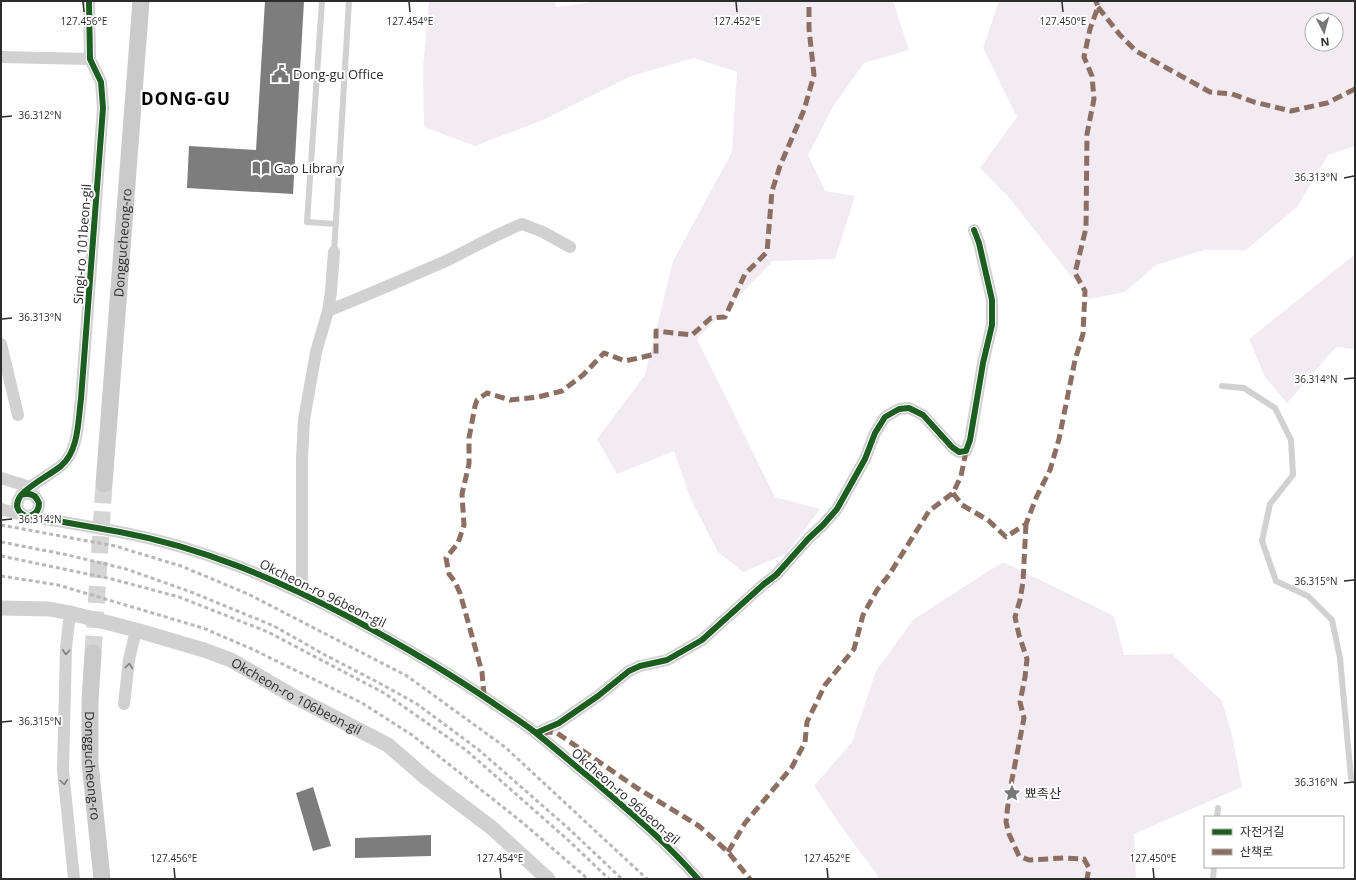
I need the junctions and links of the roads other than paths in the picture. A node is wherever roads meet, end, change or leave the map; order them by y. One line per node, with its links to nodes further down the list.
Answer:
1 (88, 1): 6 (street, Singi-ro 101beon-gil)
2 (141, 1): 17 (main road, Donggucheong-ro)
3 (322, 1): 7 (lane)
4 (349, 1): 7 (lane)
5 (1, 57): 6 (street)
6 (90, 59): 15 (street, Singi-ro 101beon-gil)
7 (336, 224): 10 (lane)
8 (974, 230): 30 (street)
9 (570, 247): 11 (street)
10 (334, 252): 11 (street)
11 (328, 311): 24 (street)
12 (1, 344): 14 (street)
13 (1222, 386): 31 (lane)
14 (18, 415)
15 (45, 477): 18 (street, Singi-ro 101beon-gil); 19 (street)
16 (1, 478): 18 (street)
17 (104, 484)
18 (23, 494): 19 (street); 20 (street); 22 (street)
19 (39, 501): 22 (street); 23 (street)
20 (1, 504)
21 (1, 509): 22 (street, Okcheon-ro 96beon-gil)
22 (26, 516): 23 (street, Okcheon-ro 96beon-gil)
23 (55, 521): 24 (street, Okcheon-ro 96beon-gil)
24 (302, 592): 30 (street, Okcheon-ro 96beon-gil)
25 (1, 608): 26 (street, Okcheon-ro 106beon-gil)
26 (70, 613): 27 (street, Okcheon-ro 106beon-gil); 35 (street, one-way to 35)
27 (136, 630): 29 (street, one-way to 27); 37 (street, Okcheon-ro 106beon-gil)
28 (93, 653): 36 (main road, Donggucheong-ro)
29 (124, 704)
30 (536, 733): 38 (street, Okcheon-ro 96beon-gil)
31 (1355, 781)
32 (1218, 808): 33 (lane)
33 (1217, 816)
34 (1214, 868): 39 (lane)
35 (74, 879)
36 (102, 879)
37 (548, 879)
38 (698, 879)
39 (1213, 879)

